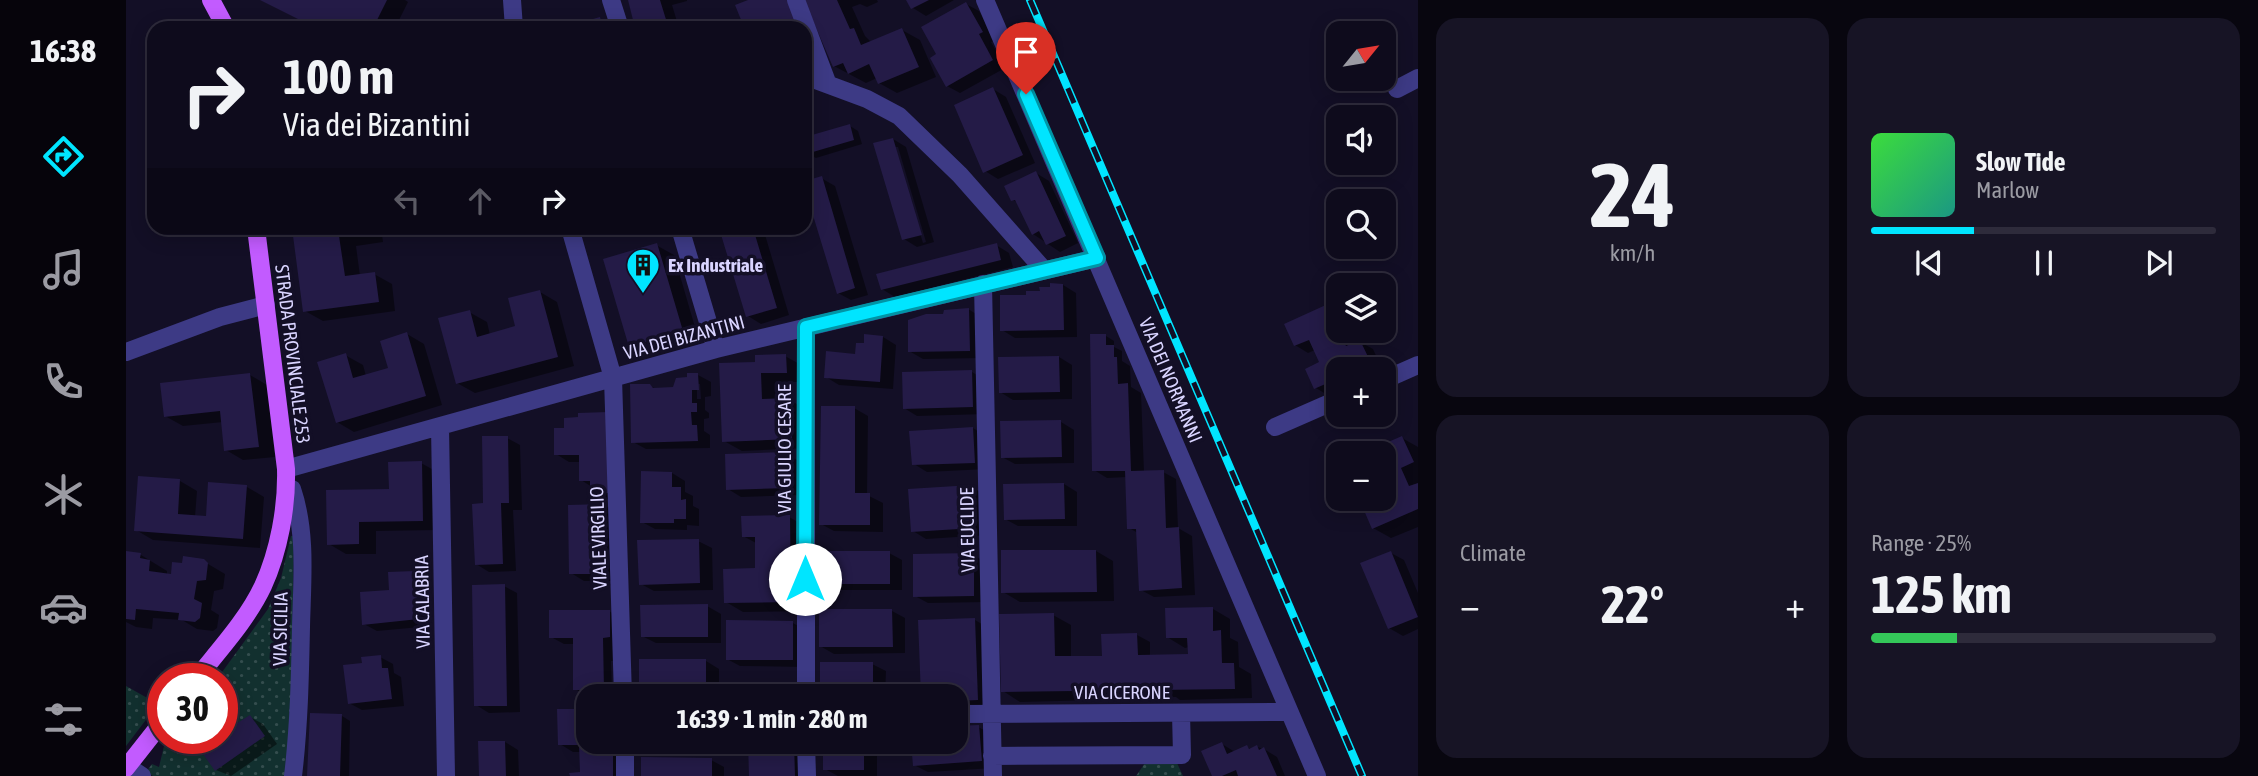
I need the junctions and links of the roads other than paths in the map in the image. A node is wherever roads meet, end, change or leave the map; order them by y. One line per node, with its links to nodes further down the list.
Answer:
1 (211, 0): 7 (main road)
2 (224, 0): 8 (main road)
3 (512, 0): 9 (street)
4 (611, 0): 10 (street)
5 (796, 0): 11 (street)
6 (985, 0): 20 (street, VIA DEI NORMANNI)
7 (223, 21)
8 (226, 21)
9 (514, 21)
10 (618, 21)
11 (804, 21)
12 (812, 42): 15 (street)
13 (812, 78): 15 (street)
14 (1418, 78): 16 (street)
15 (827, 82): 21 (street)
16 (1397, 89)
17 (257, 235): 23 (main road, STRADA PROVINCIALE 253)
18 (572, 235): 29 (street, VIALE VIRGILIO)
19 (682, 235): 25 (street)
20 (1097, 258): 21 (street, VIA DEI BIZANTINI); 38 (street, VIA DEI NORMANNI)
21 (1044, 270): 22 (street, VIA DEI BIZANTINI)
22 (983, 284): 24 (street, VIA DEI BIZANTINI); 40 (street, VIA EUCLIDE)
23 (266, 306): 26 (street); 34 (main road, STRADA PROVINCIALE 253)
24 (806, 327): 25 (street, VIA DEI BIZANTINI); 37 (street, VIA GIULIO CESARE)
25 (716, 349): 29 (street, VIA DEI BIZANTINI)
26 (126, 352)
27 (1418, 365): 28 (street)
28 (1396, 375)
29 (613, 378): 31 (street, VIA DEI BIZANTINI); 36 (street, VIALE VIRGILIO)
30 (1326, 405): 32 (street)
31 (440, 427): 33 (street, VIA DEI BIZANTINI); 48 (street, VIA CALABRIA)
32 (1275, 427)
33 (312, 463): 34 (street, VIA DEI BIZANTINI); 34 (street)
34 (289, 485): 35 (main road, STRADA PROVINCIALE 253); 47 (street, VIA SICILIA)
35 (209, 663)
36 (624, 684)
37 (806, 684)
38 (1289, 712): 41 (street, VIA CICERONE); 52 (street, VIA DEI NORMANNI)
39 (968, 713): 40 (street, VIA CICERONE)
40 (990, 713): 41 (street, VIA CICERONE); 45 (street, VIA EUCLIDE)
41 (1181, 713): 45 (street)
42 (147, 746): 46 (main road)
43 (625, 754): 49 (street)
44 (806, 754): 50 (street)
45 (992, 755): 51 (street, VIA EUCLIDE)
46 (132, 770)
47 (293, 776)
48 (446, 776)
49 (625, 776)
50 (807, 776)
51 (993, 776)
52 (1317, 776)

